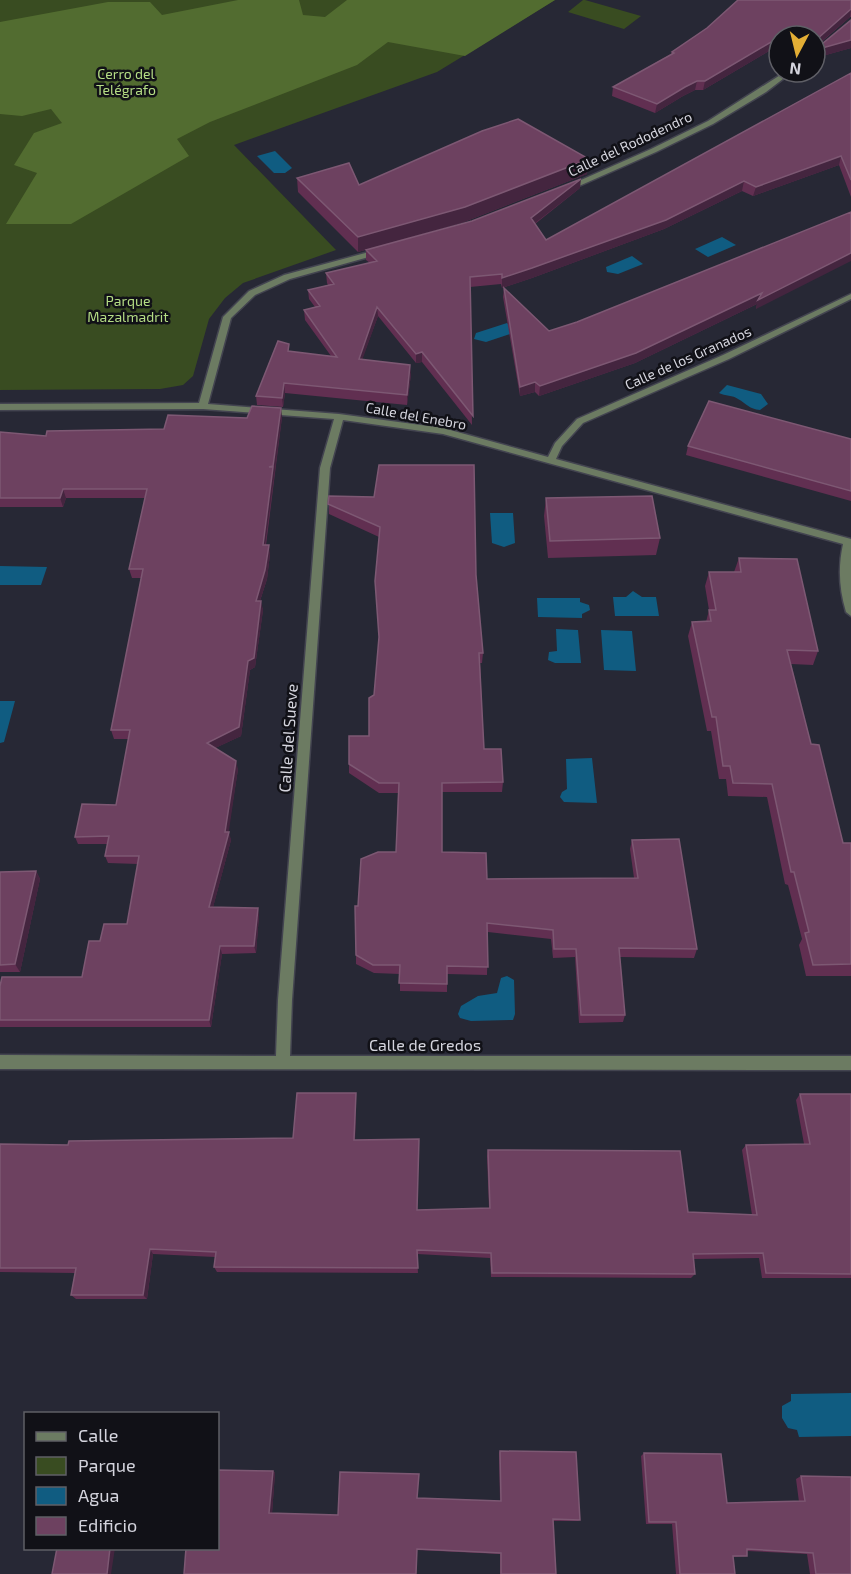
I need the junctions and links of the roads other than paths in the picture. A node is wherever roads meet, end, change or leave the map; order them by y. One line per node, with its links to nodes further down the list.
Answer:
1 (773, 84): 2 (street, Calle del Rododendro)
2 (554, 193)
3 (389, 248): 5 (street)
4 (848, 301): 8 (street, Calle de los Granados)
5 (202, 406): 6 (street, Calle del Enebro); 7 (street, Calle del Enebro)
6 (0, 407)
7 (339, 417): 8 (street, Calle del Enebro); 12 (street, Calle del Sueve)
8 (550, 460): 9 (street, Calle del Enebro)
9 (850, 542): 10 (street)
10 (851, 612)
11 (0, 1062): 12 (street, Calle de Gredos)
12 (283, 1064): 13 (street, Calle de Gredos)
13 (851, 1064)

